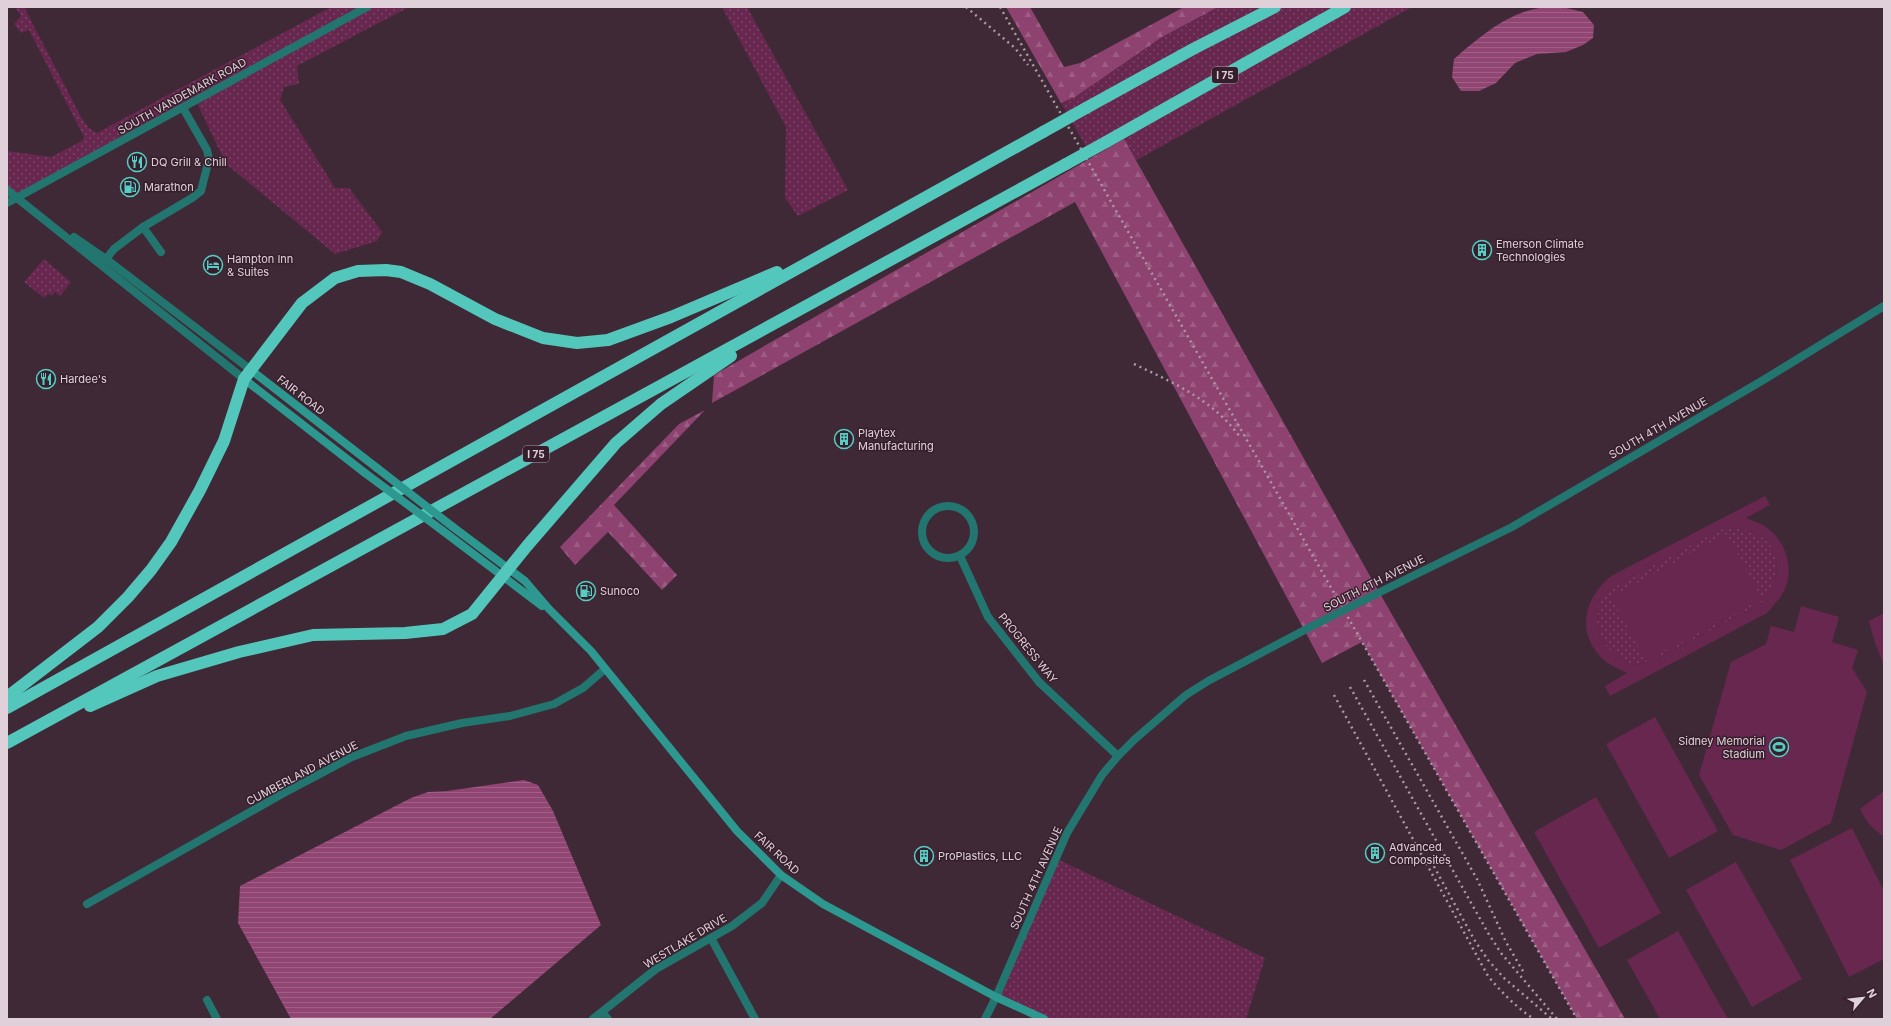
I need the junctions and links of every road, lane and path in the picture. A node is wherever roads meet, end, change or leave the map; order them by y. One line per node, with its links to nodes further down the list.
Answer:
1 (367, 7): 4 (street, SOUTH VANDEMARK ROAD)
2 (1275, 7): 8 (highway, bridge)
3 (1345, 7): 12 (highway, I 75, bridge)
4 (183, 108): 6 (street, SOUTH VANDEMARK ROAD); 9 (street)
5 (7, 190): 6 (street, FAIR ROAD)
6 (17, 198): 7 (street, SOUTH VANDEMARK ROAD); 11 (street, FAIR ROAD); 14 (street, FAIR ROAD)
7 (7, 203)
8 (873, 226): 14 (highway); 19 (highway)
9 (143, 227): 10 (street); 11 (street)
10 (161, 252)
11 (106, 259): 14 (street, FAIR ROAD)
12 (861, 276): 16 (highway); 20 (highway, I 75)
13 (1884, 306): 21 (street, SOUTH 4TH AVENUE, bridge)
14 (248, 374): 16 (main road, FAIR ROAD, bridge); 16 (main road, FAIR ROAD, bridge); 18 (highway)
15 (960, 556): 15 (street); 21 (street, PROGRESS WAY)
16 (506, 572): 17 (main road, FAIR ROAD); 20 (highway)
17 (605, 669): 22 (main road, FAIR ROAD); 23 (street, CUMBERLAND AVENUE)
18 (7, 697)
19 (7, 708)
20 (12, 740)
21 (1118, 756): 25 (street, SOUTH 4TH AVENUE)
22 (781, 875): 24 (street, WESTLAKE DRIVE); 25 (main road, FAIR ROAD)
23 (87, 904)
24 (712, 938): 27 (street, WESTLAKE DRIVE); 31 (street)
25 (996, 997): 32 (street, SOUTH 4TH AVENUE); 33 (main road, FAIR ROAD)
26 (207, 1000): 28 (street)
27 (602, 1012): 29 (street, WESTLAKE DRIVE); 30 (street)
28 (218, 1019)
29 (593, 1019)
30 (608, 1019)
31 (755, 1019)
32 (985, 1019)
33 (1044, 1019)

